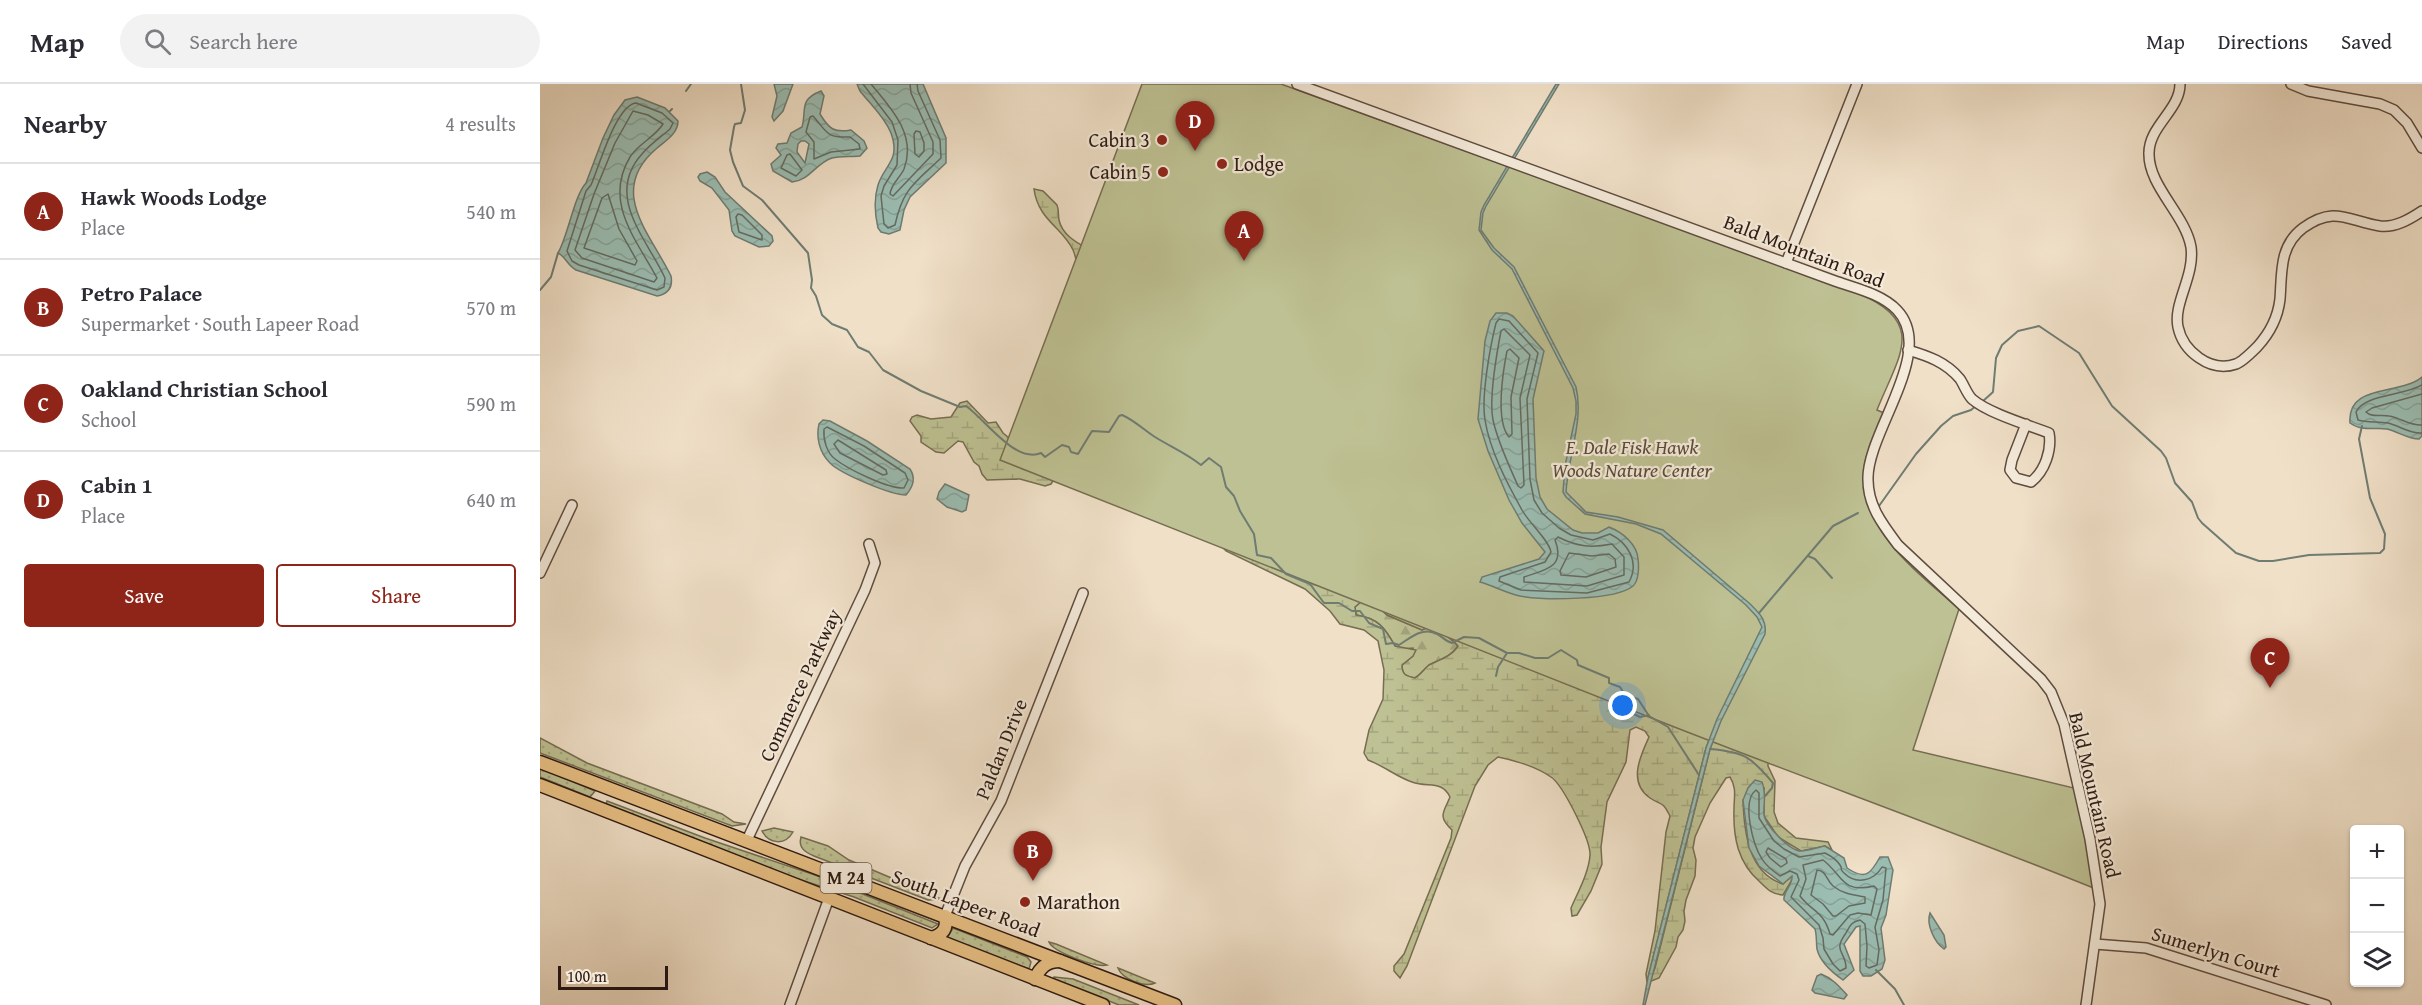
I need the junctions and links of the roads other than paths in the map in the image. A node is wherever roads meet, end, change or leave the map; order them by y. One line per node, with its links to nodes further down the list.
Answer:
1 (1297, 84): 7 (street, Bald Mountain Road)
2 (1857, 84): 7 (street)
3 (2180, 84): 6 (street)
4 (2291, 84): 5 (street)
5 (2422, 148)
6 (2422, 211)
7 (1786, 263): 8 (street, Bald Mountain Road)
8 (1908, 350): 9 (street); 22 (street, Bald Mountain Road)
9 (2026, 424): 9 (street)
10 (572, 505): 12 (street)
11 (869, 544): 18 (street, Commerce Parkway)
12 (540, 573)
13 (1083, 593): 20 (street, Paldan Drive)
14 (540, 762): 16 (main road, South Lapeer Road / M 24)
15 (540, 785): 17 (main road, M 24)
16 (610, 789): 17 (main road); 18 (main road, South Lapeer Road / M 24)
17 (596, 807): 19 (main road, M 24)
18 (747, 840): 20 (main road, South Lapeer Road / M 24)
19 (829, 898): 21 (main road, M 24); 25 (street)
20 (945, 915): 21 (main road); 23 (main road, South Lapeer Road / M 24)
21 (931, 938): 24 (main road, M 24)
22 (2095, 944): 28 (street, Bald Mountain Road); 29 (street, Sumerlyn Court)
23 (1061, 961): 24 (main road); 27 (main road, South Lapeer Road / M 24)
24 (1035, 979): 26 (main road, M 24)
25 (790, 1005)
26 (1103, 1005)
27 (1175, 1005)
28 (2086, 1005)
29 (2326, 1005)

